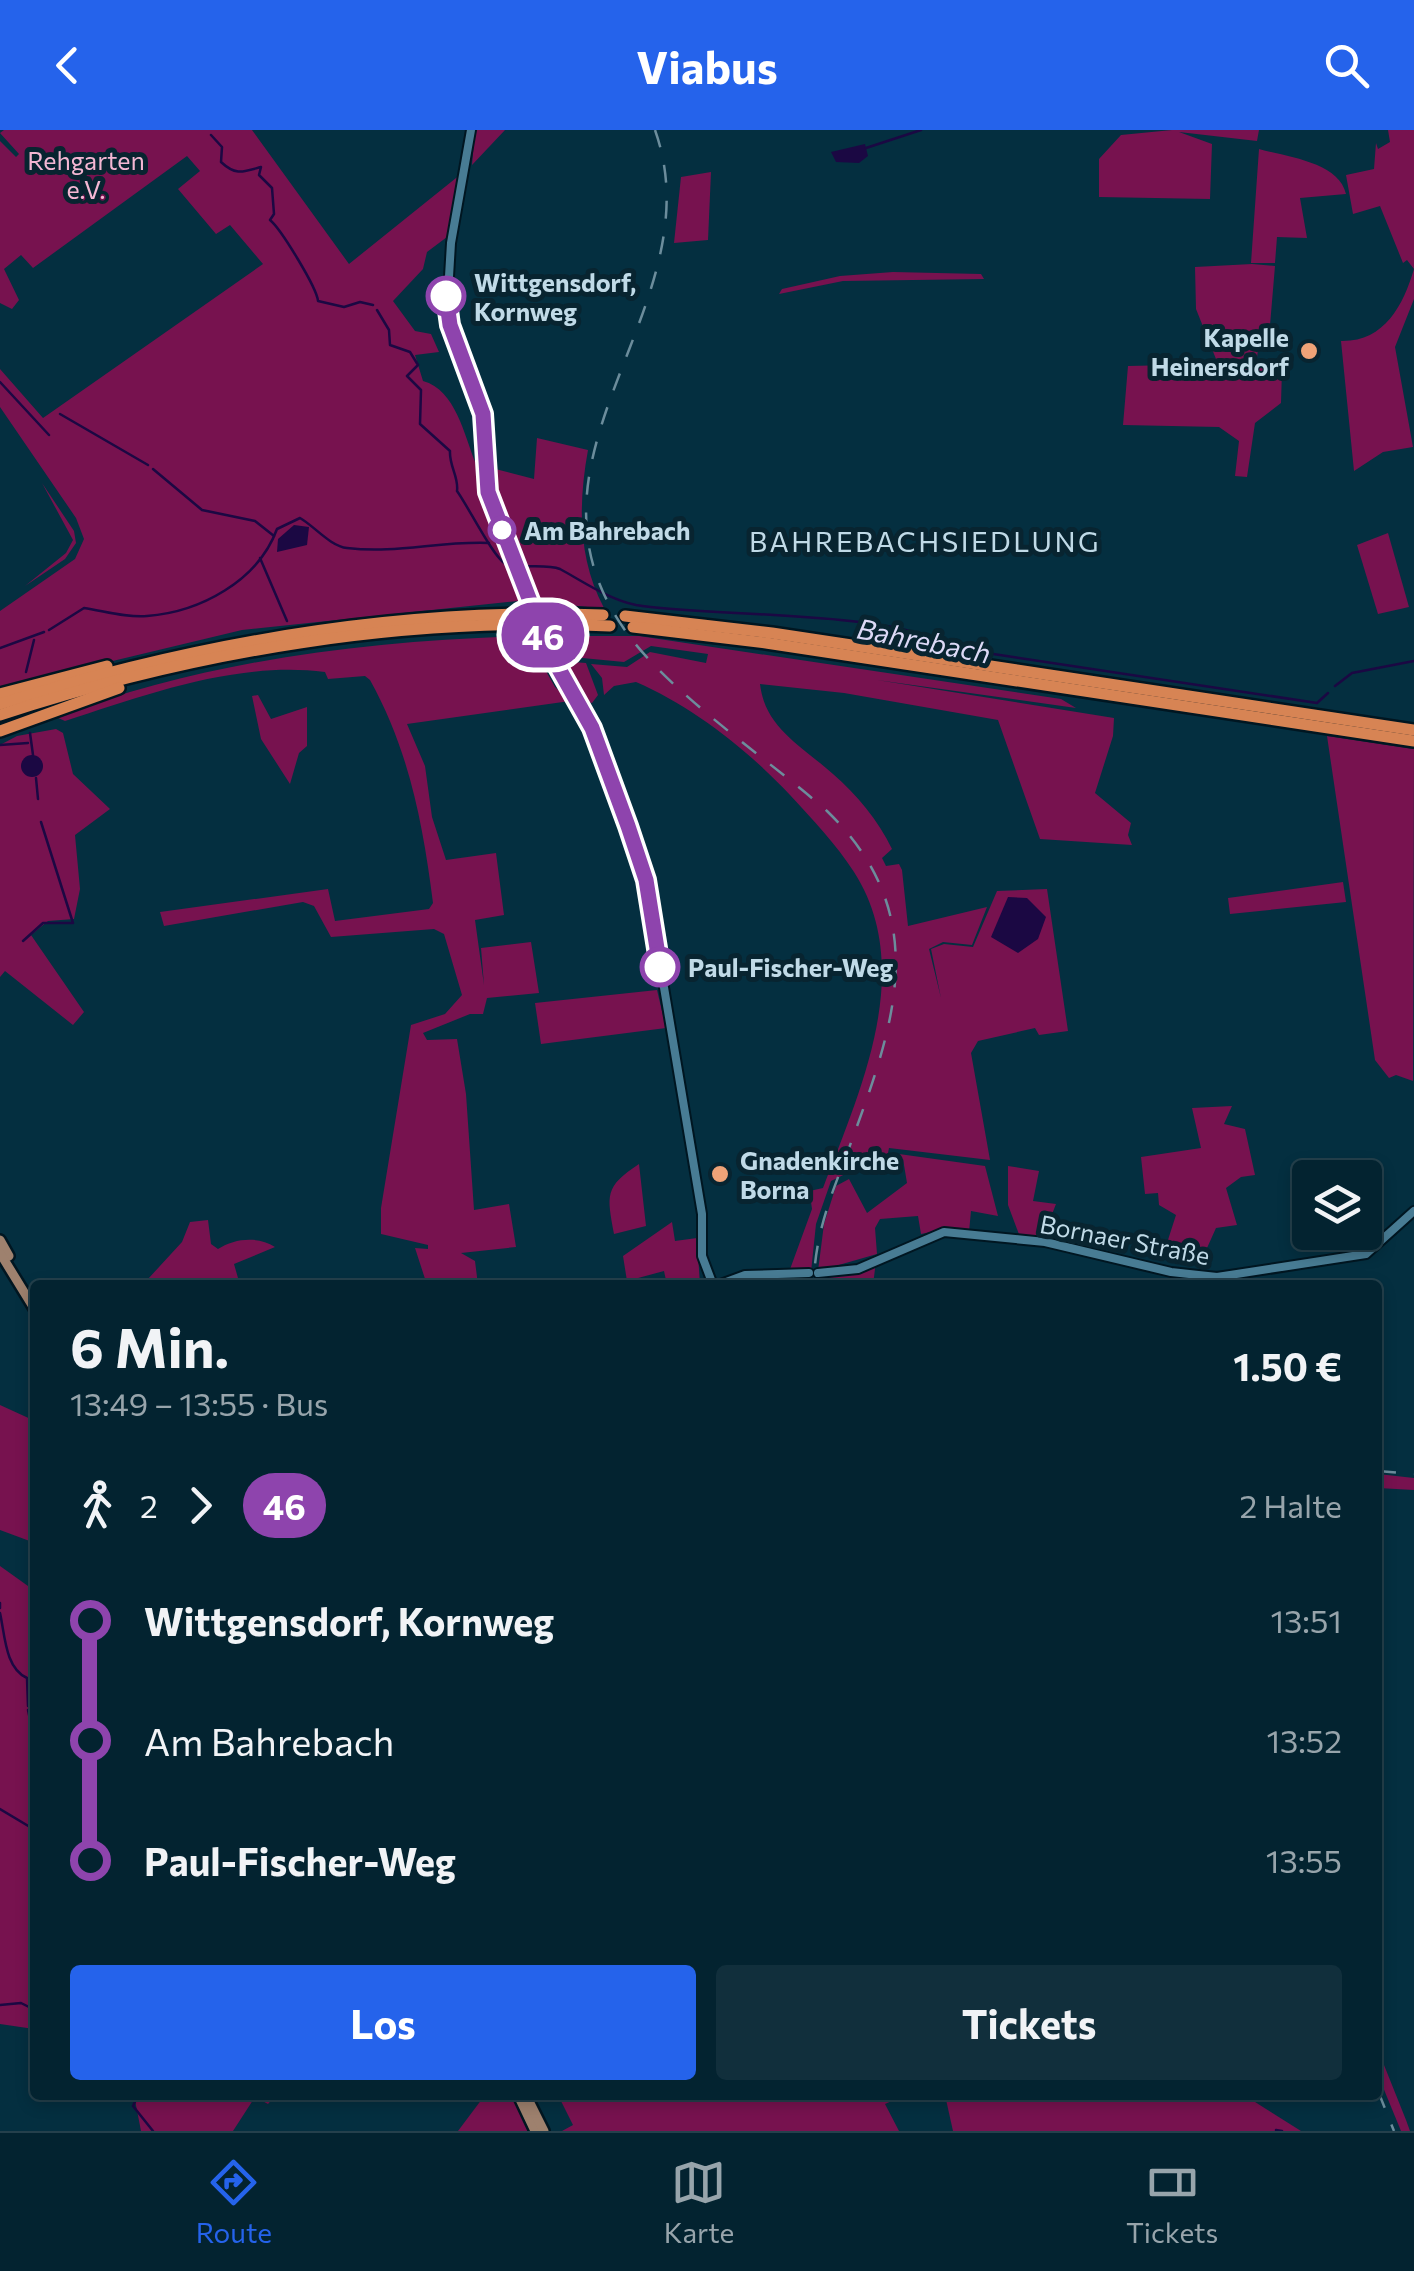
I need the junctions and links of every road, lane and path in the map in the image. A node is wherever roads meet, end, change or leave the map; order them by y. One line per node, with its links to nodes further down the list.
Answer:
1 (471, 130): 14 (street, bridge)
2 (189, 664): 3 (highway); 6 (highway); 8 (highway)
3 (136, 665): 4 (highway); 5 (highway)
4 (0, 694)
5 (0, 704)
6 (0, 715)
7 (1414, 730): 9 (highway)
8 (0, 731)
9 (1414, 740)
10 (1414, 1211): 15 (street, Bornaer Straße)
11 (0, 1240): 13 (main road)
12 (0, 1252): 13 (main road)
13 (17, 1277): 16 (main road)
14 (713, 1280)
15 (728, 1280)
16 (30, 1301)
17 (520, 2100): 19 (main road)
18 (528, 2100): 20 (main road)
19 (536, 2131)
20 (544, 2131)

